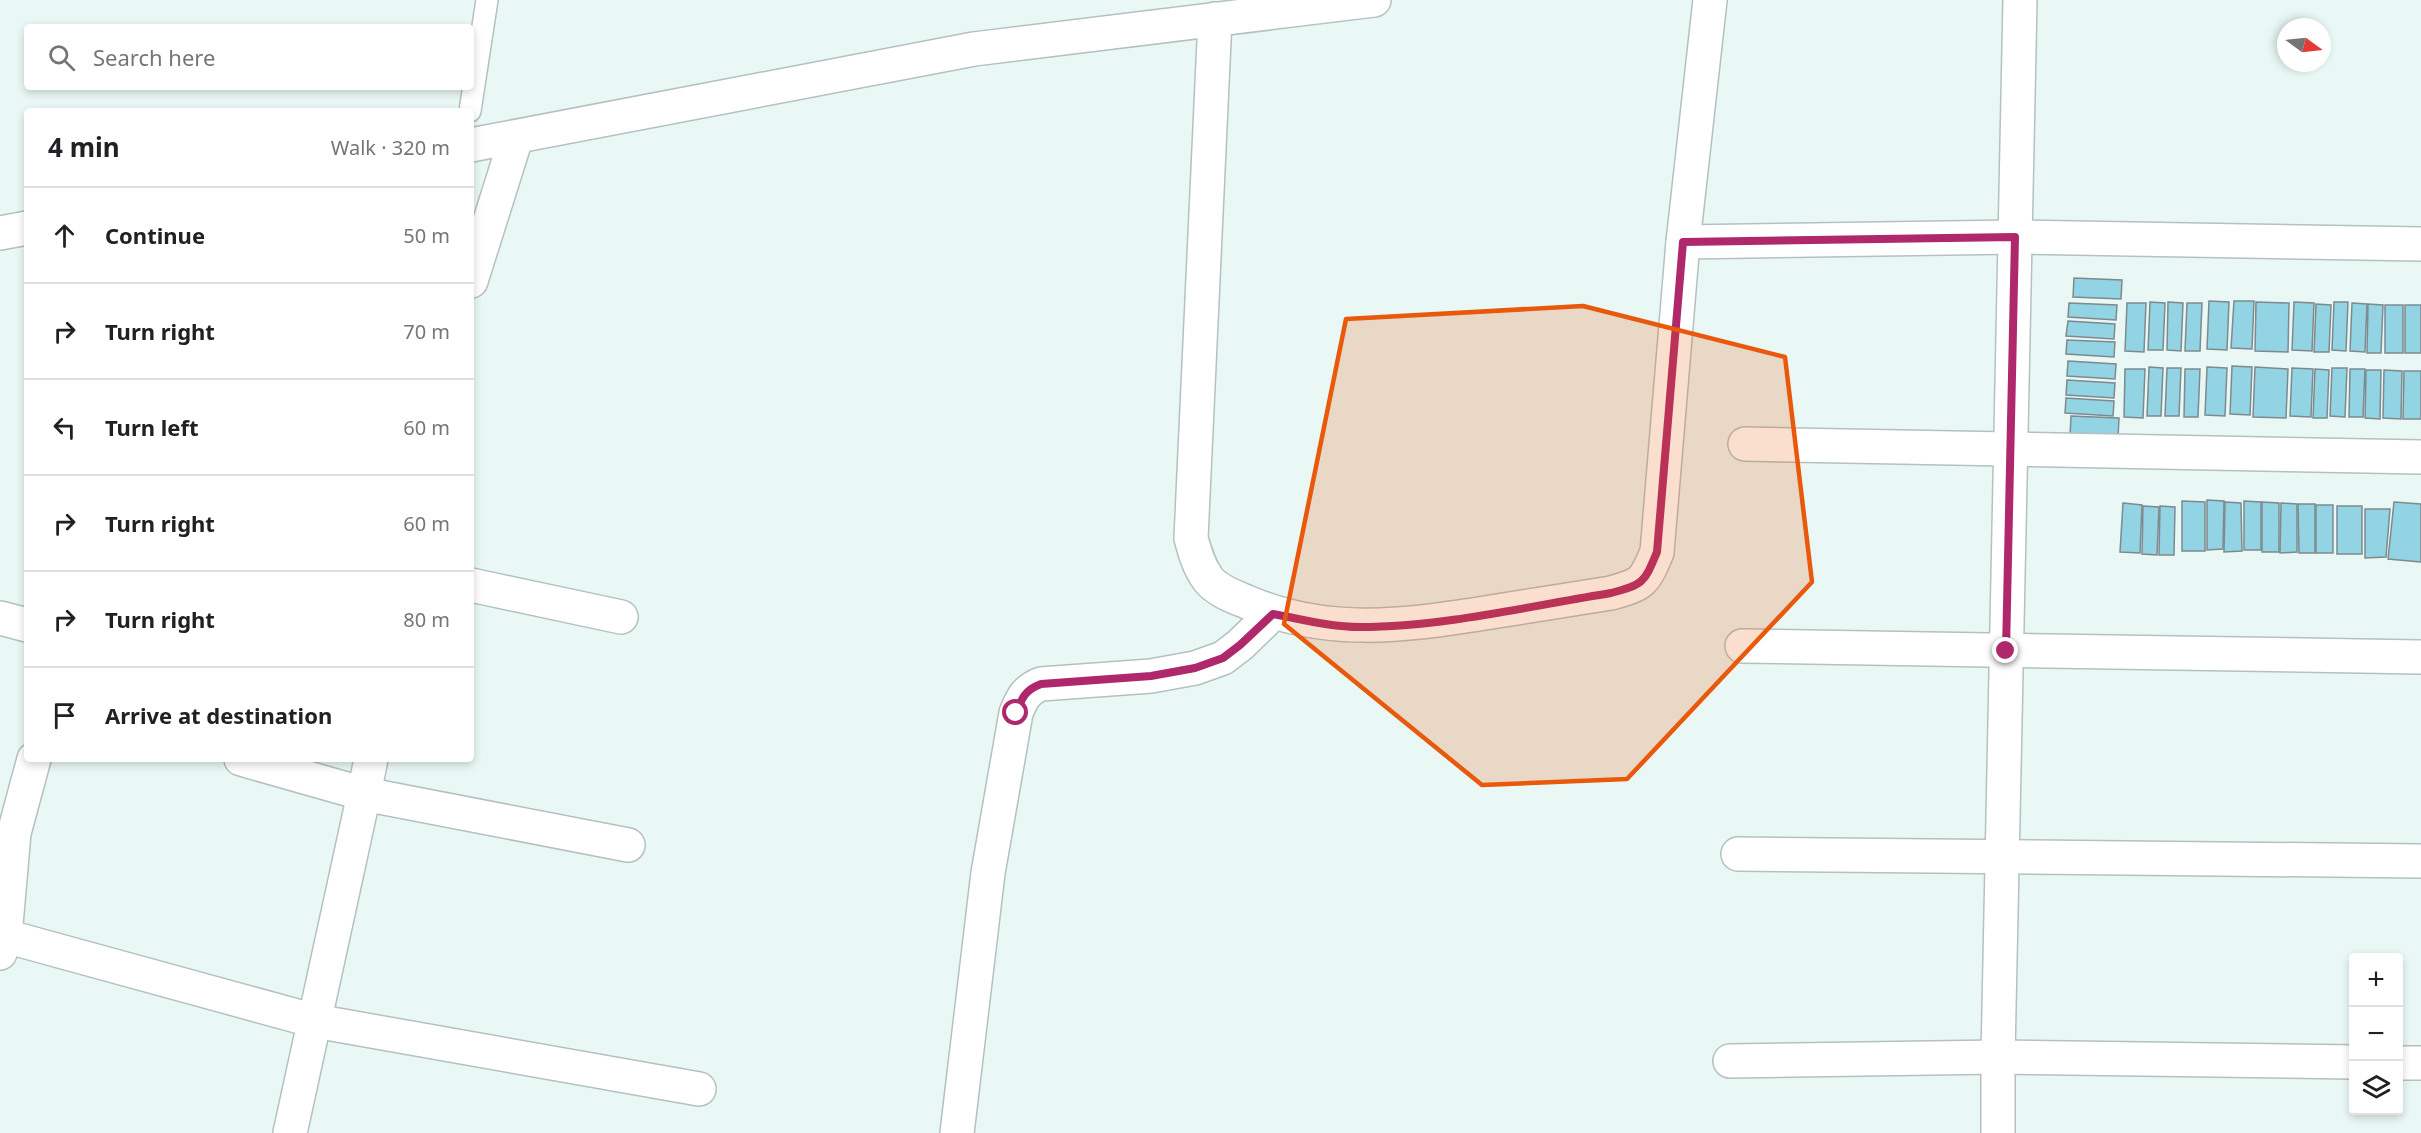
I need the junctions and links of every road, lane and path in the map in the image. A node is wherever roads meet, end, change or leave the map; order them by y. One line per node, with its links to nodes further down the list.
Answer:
1 (487, 0): 6 (lane)
2 (1374, 0): 5 (street)
3 (1710, 0): 14 (street)
4 (2020, 0): 13 (street)
5 (1215, 19): 9 (street); 21 (street)
6 (474, 85)
7 (473, 90): 8 (lane)
8 (470, 108)
9 (516, 138): 10 (street); 16 (street)
10 (474, 145)
11 (24, 229): 12 (street)
12 (0, 233)
13 (2015, 237): 14 (street); 15 (street); 18 (street)
14 (1683, 242): 21 (street)
15 (2421, 244)
16 (474, 272)
17 (1745, 444): 18 (street)
18 (2010, 451): 19 (street); 26 (street)
19 (2421, 457)
20 (474, 586): 22 (street)
21 (1273, 614): 46 (street)
22 (621, 617)
23 (0, 618): 24 (street)
24 (24, 624)
25 (1742, 646): 26 (street)
26 (2006, 651): 27 (street); 35 (street)
27 (2421, 657)
28 (33, 762): 32 (street)
29 (252, 762): 31 (street)
30 (370, 762): 31 (street)
31 (364, 794): 33 (street); 38 (street)
32 (7, 830): 37 (street)
33 (628, 844)
34 (1738, 854): 35 (street)
35 (2002, 858): 36 (street); 39 (street)
36 (2421, 861)
37 (3, 944): 38 (street)
38 (315, 1021): 44 (street); 45 (street)
39 (1998, 1057): 40 (street); 41 (street); 47 (street)
40 (1730, 1061)
41 (2349, 1062)
42 (2403, 1063): 43 (street)
43 (2421, 1063)
44 (699, 1089)
45 (290, 1133)
46 (957, 1133)
47 (1998, 1133)

